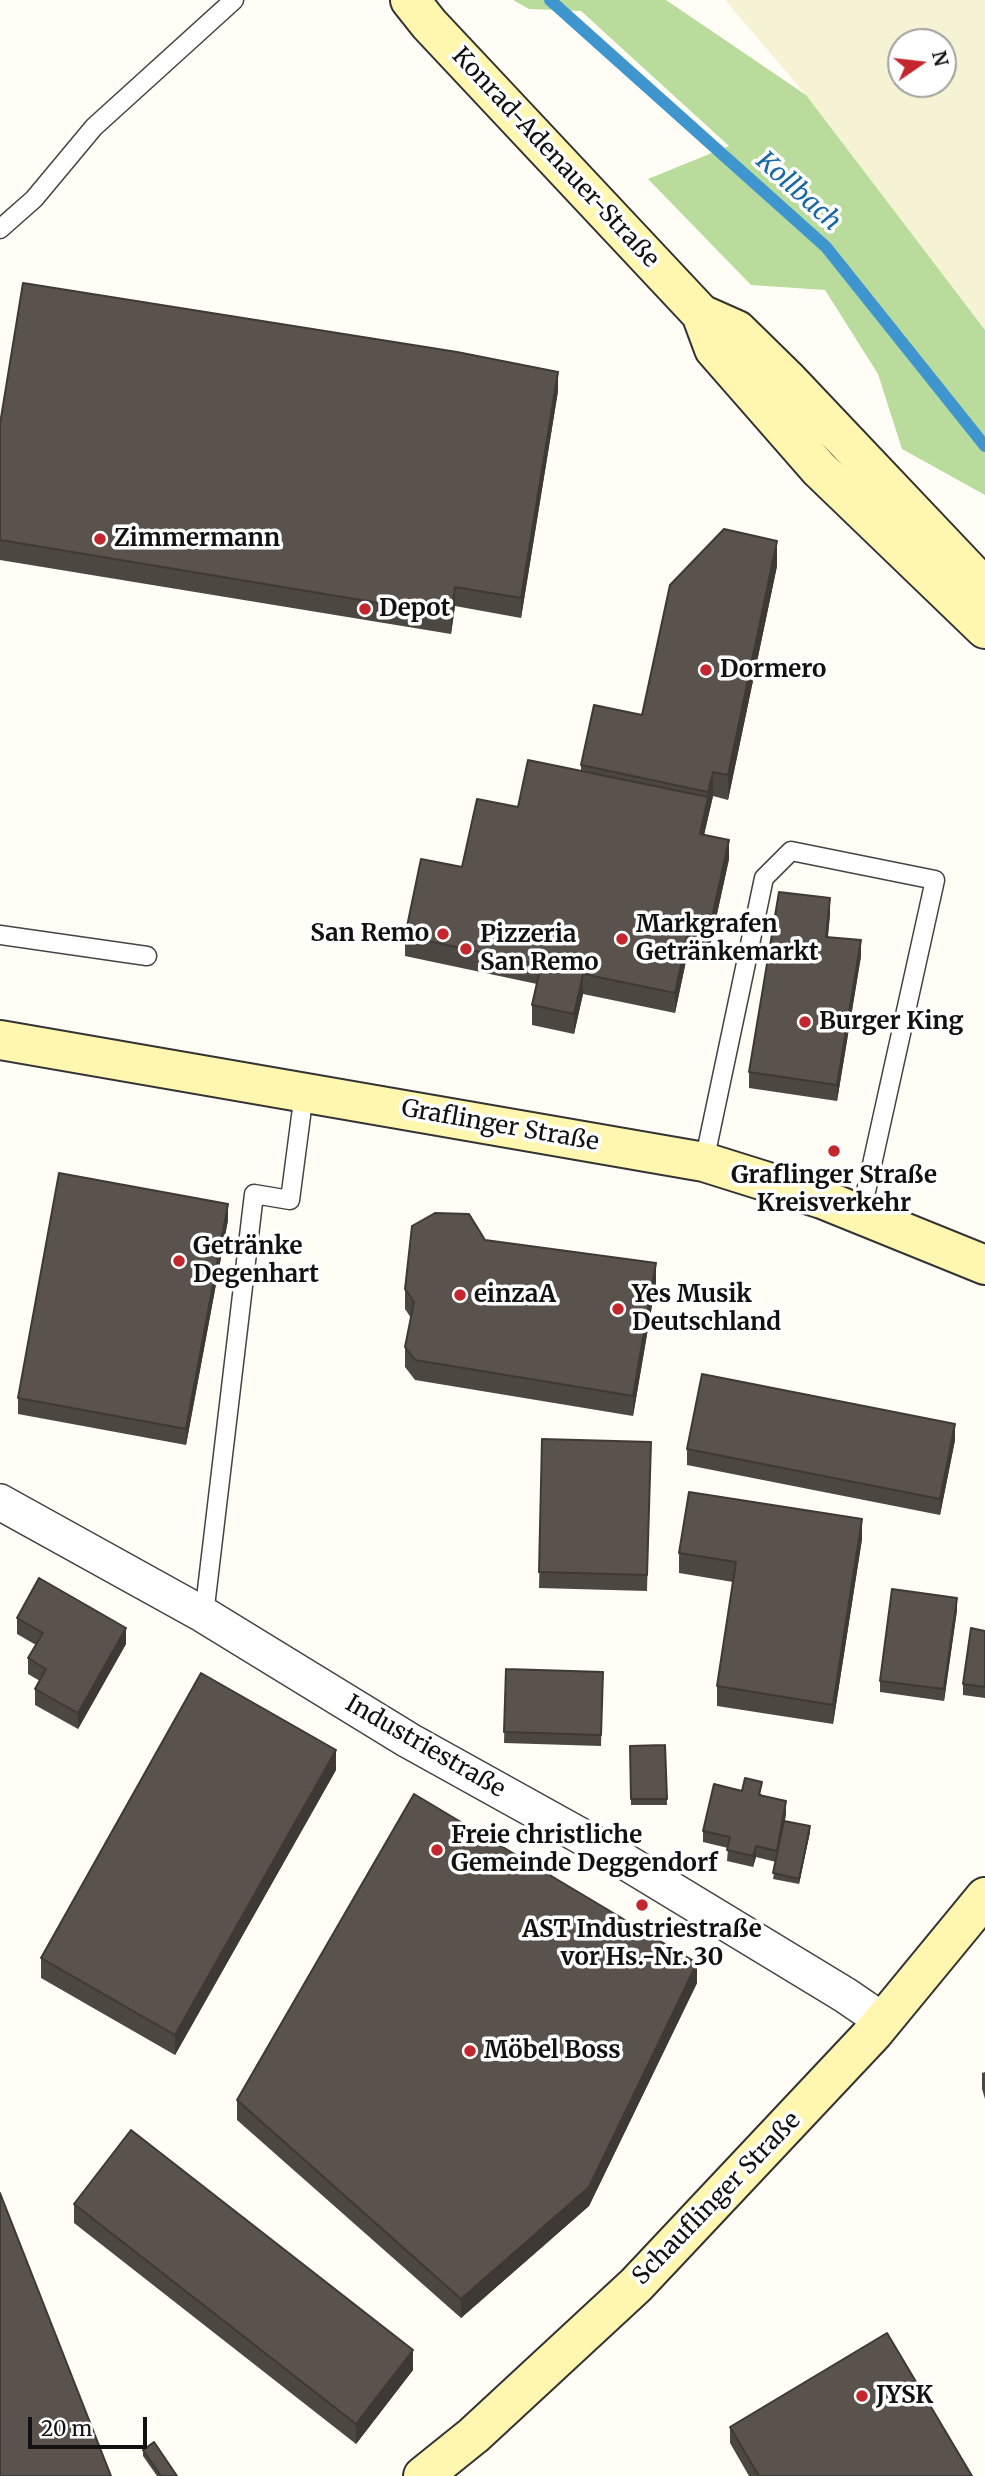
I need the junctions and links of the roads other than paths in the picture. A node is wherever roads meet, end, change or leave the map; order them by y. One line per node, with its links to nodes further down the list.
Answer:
1 (234, 0): 3 (lane)
2 (410, 0): 4 (street, Konrad-Adenauer-Straße)
3 (0, 229)
4 (701, 313): 5 (street, Konrad-Adenauer-Straße); 6 (street, Konrad-Adenauer-Straße)
5 (985, 587)
6 (985, 629)
7 (0, 935): 8 (lane)
8 (147, 956)
9 (0, 1040): 10 (street, Graflinger Straße)
10 (304, 1093): 11 (street, Graflinger Straße); 15 (lane)
11 (704, 1162): 12 (street, Graflinger Straße); 12 (lane)
12 (861, 1214): 13 (street, Graflinger Straße)
13 (985, 1265)
14 (0, 1502): 15 (street, Industriestraße)
15 (205, 1615): 17 (street, Industriestraße)
16 (985, 1897): 17 (street, Schauflinger Straße)
17 (883, 2021): 18 (street, Schauflinger Straße)
18 (423, 2476)

